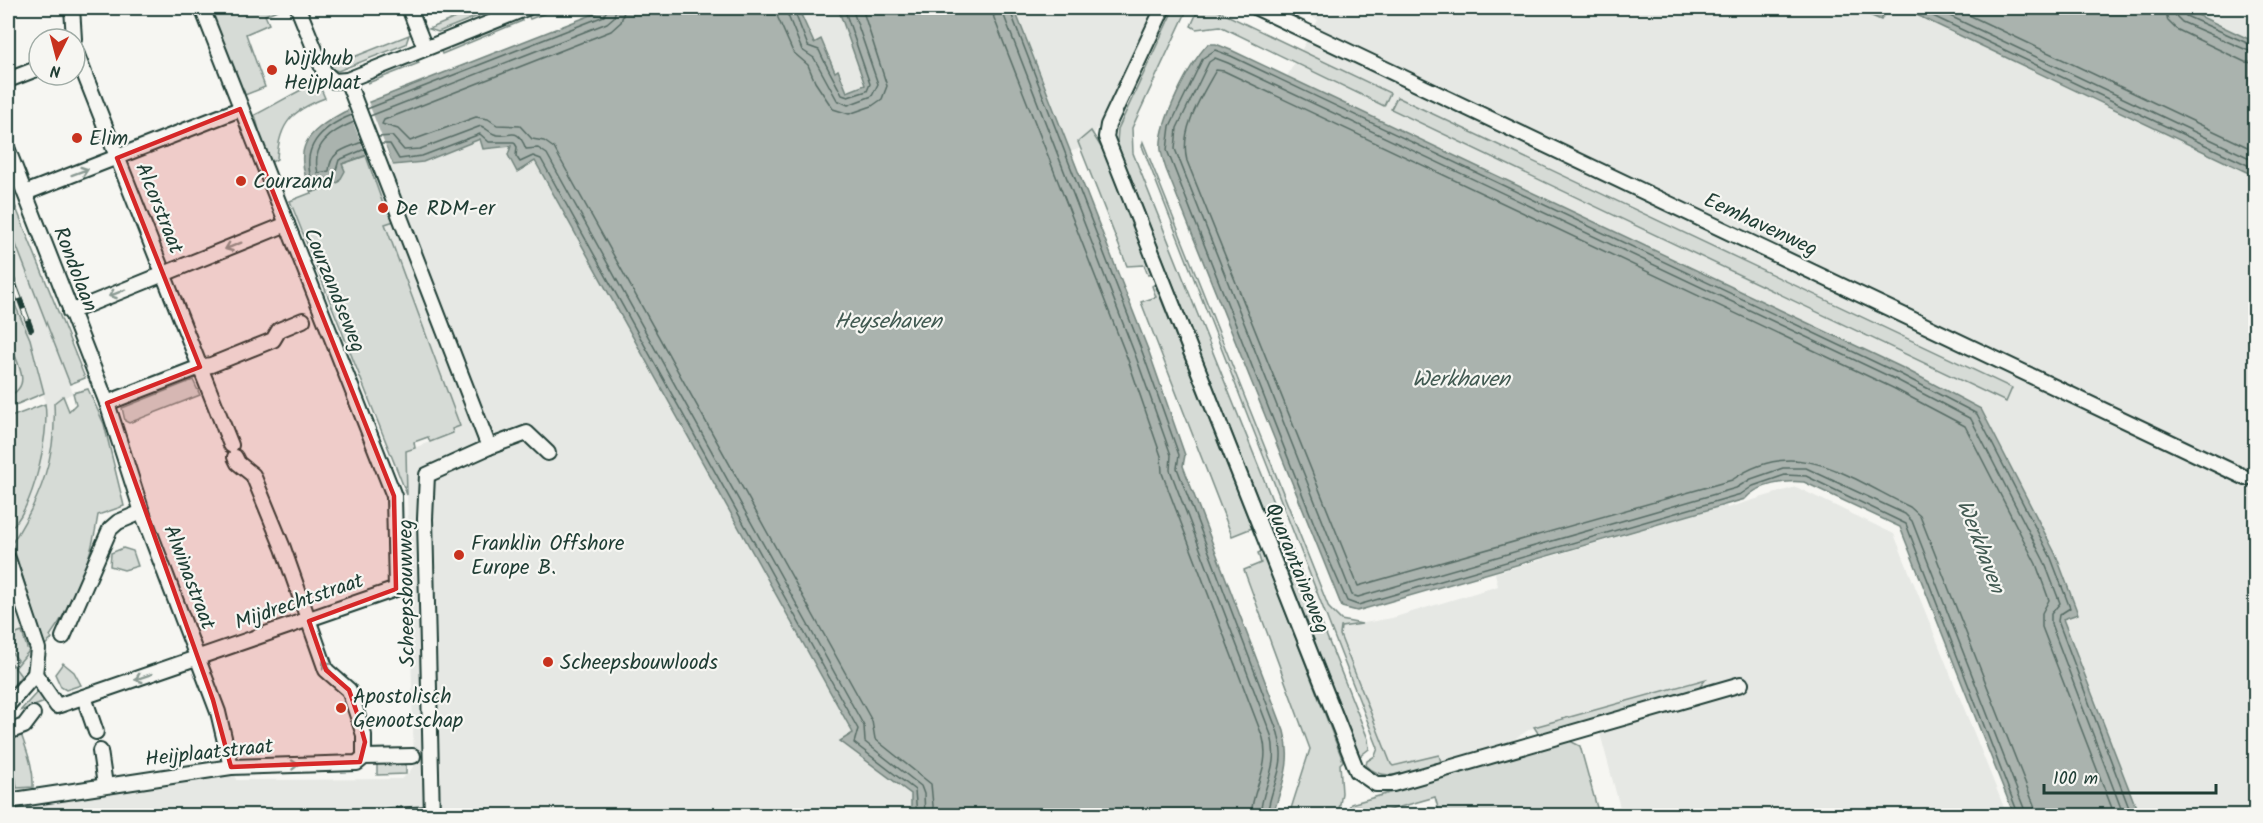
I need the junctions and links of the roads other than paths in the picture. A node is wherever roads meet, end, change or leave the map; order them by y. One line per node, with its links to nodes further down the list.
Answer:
1 (72, 8): 8 (street)
2 (202, 8): 14 (street, Courzandseweg)
3 (298, 8): 12 (street)
4 (409, 8): 9 (street)
5 (527, 8): 9 (street)
6 (1163, 8): 34 (street, Quarantaineweg)
7 (1257, 8): 26 (street, Eemhavenweg)
8 (73, 27)
9 (425, 48): 12 (street)
10 (27, 73): 11 (street)
11 (8, 80)
12 (347, 80): 24 (street)
13 (87, 83): 16 (street, Alcorstraat)
14 (240, 109): 16 (street); 18 (street, Courzandseweg)
15 (8, 150): 17 (street, Rondolaan)
16 (117, 158): 17 (street, one-way to 16); 19 (street, Alcorstraat)
17 (25, 193): 20 (street, Rondolaan)
18 (287, 225): 19 (street, one-way to 19); 29 (street, Courzandseweg)
19 (163, 274): 20 (street, one-way to 20); 22 (street, Alcorstraat)
20 (70, 312): 23 (street, Rondolaan)
21 (303, 320): 22 (street)
22 (200, 367): 23 (street); 30 (street, Alcorstraat)
23 (106, 404): 27 (street, Alwinastraat)
24 (489, 447): 25 (street, Scheepsbouwweg); 46 (street, Scheepsbouwweg)
25 (548, 453)
26 (2246, 478)
27 (142, 512): 31 (street); 32 (street, Alwinastraat)
28 (8, 559): 33 (street)
29 (391, 591): 30 (street, Mijdrechtstraat)
30 (309, 621): 32 (street, Mijdrechtstraat); 42 (street, one-way to 30)
31 (63, 637)
32 (198, 658): 35 (street, Mijdrechtstraat, one-way to 35); 43 (street, Alwinastraat)
33 (35, 674): 35 (street, Mijdrechtstraat); 36 (street)
34 (1741, 684)
35 (84, 697): 39 (street)
36 (8, 705)
37 (33, 714): 38 (street)
38 (8, 732)
39 (96, 732)
40 (100, 751): 44 (street)
41 (413, 756): 42 (street, Heijplaatstraat)
42 (364, 757): 43 (street, Heijplaatstraat, one-way to 42)
43 (231, 767): 44 (street, Heijplaatstraat)
44 (105, 785): 45 (street, Heijplaatstraat)
45 (8, 801)
46 (432, 815): 47 (street)
47 (388, 816)

